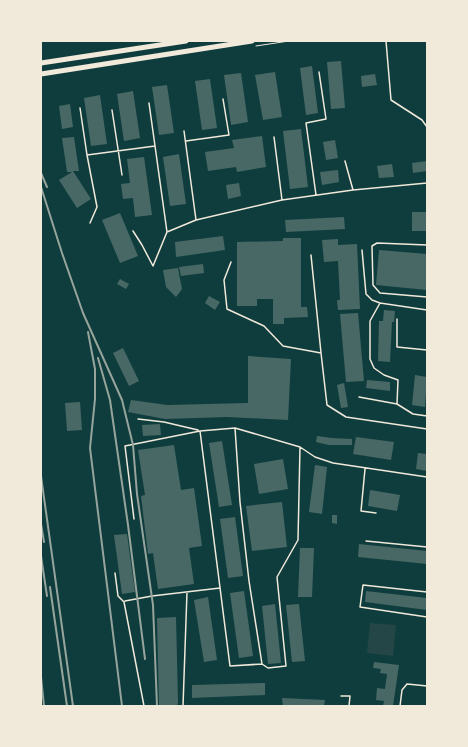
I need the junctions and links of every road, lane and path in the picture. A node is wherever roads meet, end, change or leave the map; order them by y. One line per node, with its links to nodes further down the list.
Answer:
1 (186, 41): 4 (main road)
2 (252, 41): 6 (main road)
3 (386, 41): 11 (lane)
4 (41, 63)
5 (319, 72): 22 (lane)
6 (41, 74)
7 (223, 99): 14 (lane)
8 (149, 103): 15 (lane)
9 (80, 108): 17 (lane)
10 (112, 110): 16 (lane)
11 (427, 127)
12 (184, 130): 14 (lane)
13 (274, 138): 23 (lane)
14 (186, 141): 24 (lane)
15 (155, 146): 16 (lane); 27 (lane)
16 (119, 150): 17 (lane); 19 (lane)
17 (87, 155): 25 (lane)
18 (345, 161): 21 (lane)
19 (122, 175)
20 (427, 183): 21 (lane)
21 (353, 190): 22 (lane)
22 (316, 195): 23 (lane)
23 (282, 200): 24 (lane)
24 (196, 220): 27 (lane)
25 (90, 223)
26 (132, 231): 27 (lane)
27 (167, 232)
28 (427, 245): 32 (lane)
29 (362, 250): 33 (lane)
30 (311, 256): 37 (lane)
31 (231, 262): 37 (lane)
32 (427, 297)
33 (380, 303): 34 (lane); 39 (lane)
34 (427, 310)
35 (397, 319): 36 (lane)
36 (427, 350)
37 (321, 353): 43 (lane)
38 (359, 397): 39 (lane)
39 (397, 404): 40 (lane)
40 (427, 416)
41 (138, 419): 44 (lane)
42 (235, 428): 44 (lane); 45 (lane); 58 (lane)
43 (427, 429)
44 (200, 431): 49 (lane); 53 (lane)
45 (300, 447): 46 (lane); 58 (lane)
46 (365, 469): 47 (lane); 48 (lane)
47 (427, 477)
48 (376, 513)
49 (134, 519)
50 (366, 541): 51 (lane)
51 (427, 547)
52 (115, 573): 56 (lane)
53 (220, 588): 54 (lane); 58 (lane)
54 (186, 592): 56 (lane); 62 (lane)
55 (427, 592): 57 (lane)
56 (124, 602): 61 (lane)
57 (427, 618)
58 (262, 664)
59 (427, 686): 64 (lane)
60 (341, 696): 63 (lane)
61 (144, 706)
62 (182, 706)
63 (349, 706)
64 (400, 706)

